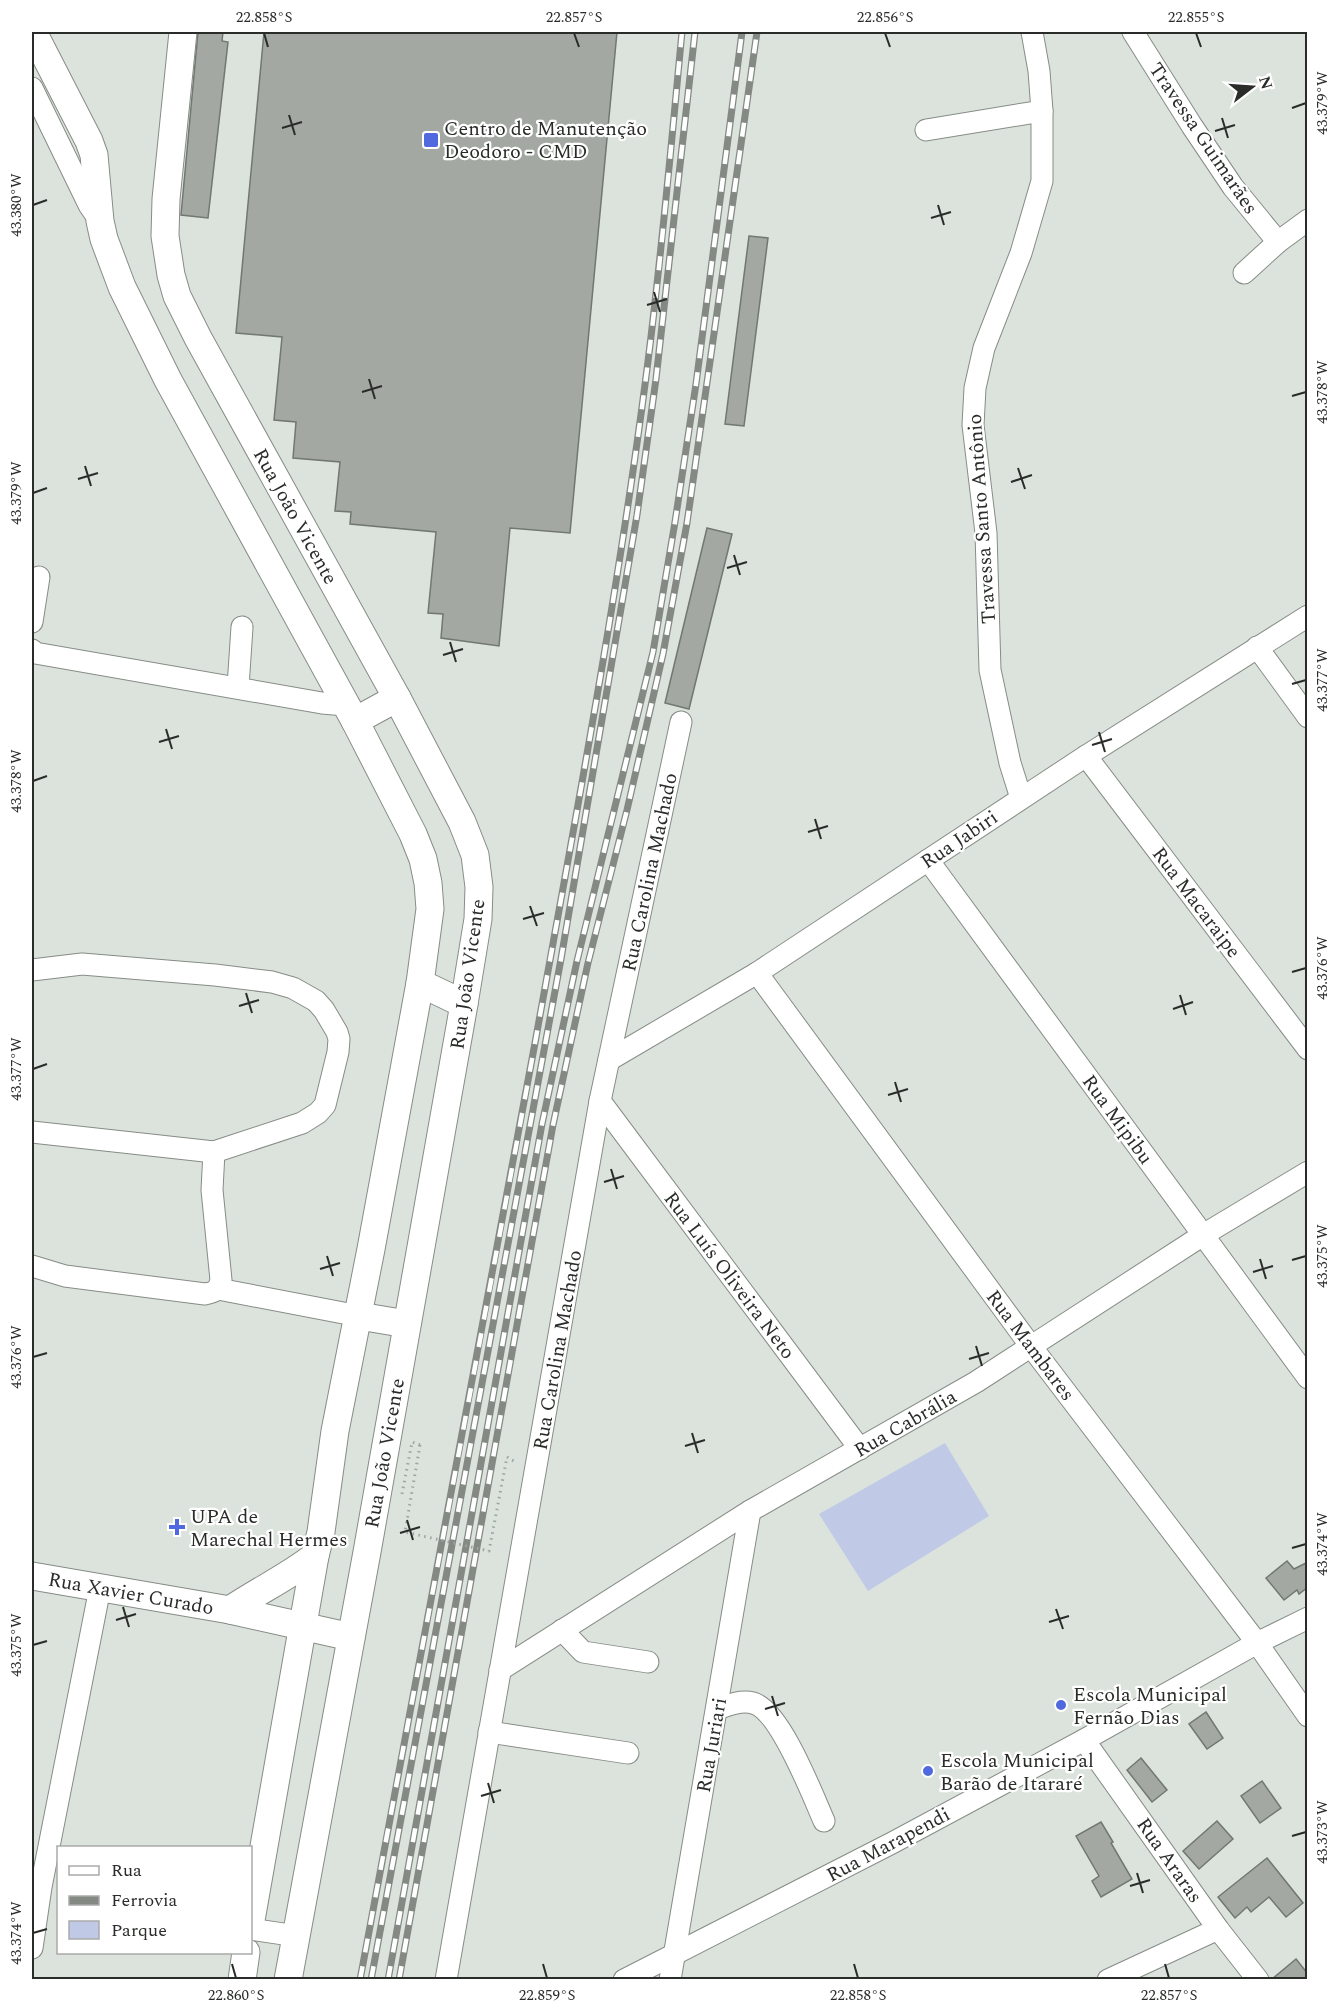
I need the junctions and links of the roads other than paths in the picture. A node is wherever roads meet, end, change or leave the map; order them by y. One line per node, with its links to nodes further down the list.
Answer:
1 (33, 32): 9 (main road)
2 (183, 32): 19 (main road, Rua João Vicente)
3 (1032, 32): 6 (street, Travessa Santo Antônio)
4 (1132, 32): 10 (street, Travessa Guimarães)
5 (32, 88): 9 (street)
6 (1042, 111): 7 (street); 24 (street, Travessa Santo Antônio)
7 (926, 130)
8 (1308, 220): 10 (street)
9 (100, 221): 20 (main road)
10 (1278, 242): 11 (street)
11 (1244, 273)
12 (39, 577): 14 (street)
13 (1308, 616): 16 (street, Rua Jabiri)
14 (32, 622)
15 (242, 627): 18 (street)
16 (1257, 648): 21 (street); 23 (street, Rua Jabiri)
17 (32, 650): 18 (street)
18 (238, 687): 20 (street)
19 (397, 698): 20 (main road); 29 (main road, Rua João Vicente)
20 (351, 713): 28 (main road)
21 (1308, 717)
22 (681, 722): 31 (street, Rua Carolina Machado)
23 (1086, 756): 24 (street, Rua Jabiri); 30 (street, Rua Macaraipe)
24 (1021, 798): 25 (street, Rua Jabiri)
25 (928, 860): 27 (street, Rua Jabiri); 36 (street, Rua Mipibu)
26 (32, 970): 34 (street)
27 (757, 973): 31 (street, Rua Jabiri); 41 (street, Rua Mambares)
28 (420, 982): 29 (main road); 39 (main road)
29 (464, 1004): 40 (main road, Rua João Vicente)
30 (1308, 1049)
31 (609, 1060): 32 (street, Rua Carolina Machado)
32 (600, 1101): 43 (street, Rua Luís Oliveira Neto); 55 (street, Rua Carolina Machado)
33 (32, 1132): 34 (street)
34 (214, 1152): 38 (street)
35 (1308, 1172): 36 (street, Rua Cabrália)
36 (1203, 1235): 41 (street, Rua Cabrália); 42 (street, Rua Mipibu)
37 (32, 1266): 38 (street)
38 (218, 1289): 39 (street)
39 (359, 1316): 40 (main road); 45 (main road)
40 (407, 1324): 52 (main road, Rua João Vicente)
41 (1030, 1345): 43 (street, Rua Cabrália); 53 (street, Rua Mambares)
42 (1308, 1378)
43 (860, 1449): 44 (street, Rua Cabrália)
44 (750, 1511): 51 (street, Rua Cabrália); 56 (street, Rua Juriari)
45 (315, 1556): 48 (main road, Rua Xavier Curado); 50 (main road)
46 (32, 1576): 47 (main road, Rua Xavier Curado)
47 (100, 1588): 48 (main road, Rua Xavier Curado); 62 (street)
48 (230, 1610): 50 (main road, Rua Xavier Curado)
49 (1308, 1618): 53 (street, Rua Marapendi)
50 (303, 1627): 52 (main road, Rua Xavier Curado); 63 (main road)
51 (562, 1630): 54 (street); 55 (street, Rua Cabrália)
52 (351, 1637): 66 (main road, Rua João Vicente)
53 (1257, 1643): 57 (street, Rua Mambares); 59 (street, Rua Marapendi)
54 (648, 1662)
55 (500, 1670): 58 (street, Rua Carolina Machado)
56 (717, 1708): 61 (street); 68 (street, Rua Juriari)
57 (1308, 1716)
58 (489, 1732): 60 (street); 72 (street, Rua Carolina Machado)
59 (1084, 1740): 65 (street, Rua Araras); 68 (street, Rua Marapendi)
60 (628, 1753)
61 (824, 1821)
62 (44, 1888): 67 (street)
63 (252, 1917)
64 (252, 1928): 66 (street)
65 (1218, 1929): 75 (street); 76 (street, Rua Araras)
66 (297, 1936): 71 (main road, Rua João Vicente)
67 (32, 1948)
68 (675, 1953): 73 (street, Rua Marapendi); 74 (street, Rua Juriari)
69 (246, 1954): 70 (main road)
70 (242, 1980)
71 (288, 1980)
72 (446, 1980)
73 (624, 1980)
74 (670, 1980)
75 (1107, 1980)
76 (1258, 1980)

